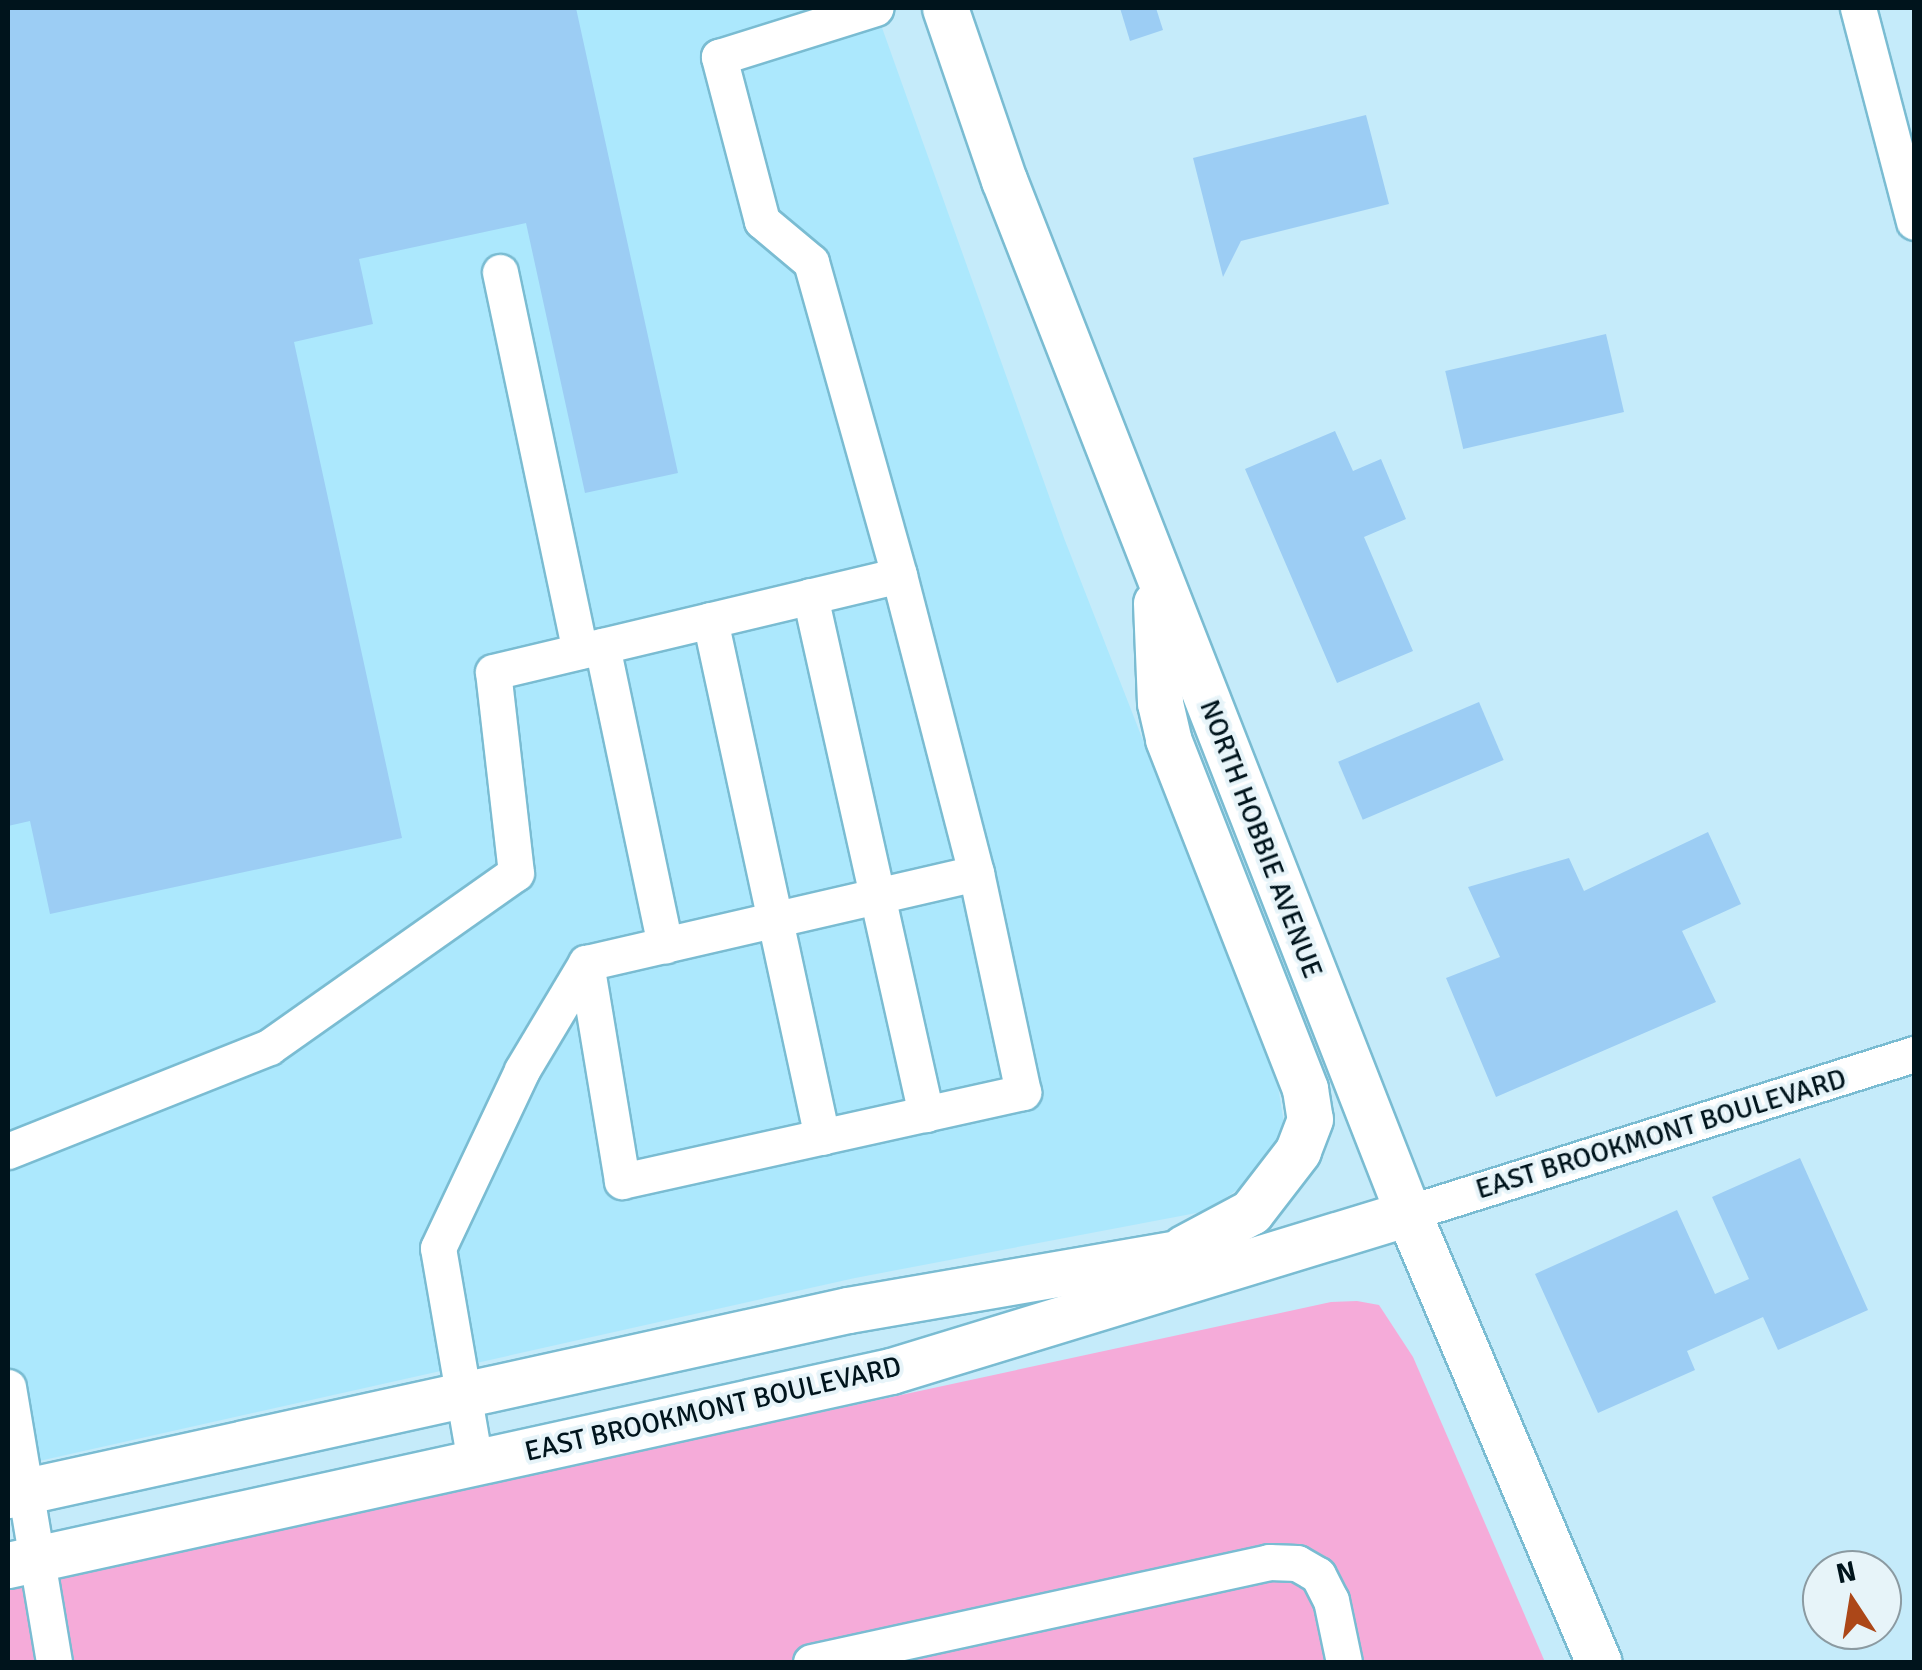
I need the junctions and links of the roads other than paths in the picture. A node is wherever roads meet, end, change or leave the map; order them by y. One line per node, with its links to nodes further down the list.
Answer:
1 (875, 8): 7 (street)
2 (945, 8): 6 (main road, NORTH HOBBIE AVENUE)
3 (1858, 8): 4 (street)
4 (1914, 222)
5 (500, 272): 10 (street)
6 (1155, 566): 20 (main road, NORTH HOBBIE AVENUE); 21 (main road)
7 (899, 575): 8 (street); 11 (street)
8 (810, 596): 9 (street); 12 (street)
9 (710, 620): 10 (street); 13 (street)
10 (591, 649): 14 (street); 19 (street)
11 (976, 874): 12 (street); 17 (street)
12 (876, 896): 13 (street); 17 (street)
13 (776, 920): 14 (street); 18 (street)
14 (665, 945): 15 (street)
15 (586, 963): 18 (street); 23 (street)
16 (1914, 1054): 20 (street, EAST BROOKMONT BOULEVARD)
17 (926, 1114): 18 (street)
18 (822, 1137)
19 (8, 1151)
20 (1408, 1214): 21 (main road, EAST BROOKMONT BOULEVARD); 24 (main road, EAST BROOKMONT BOULEVARD); 30 (main road, NORTH HOBBIE AVENUE)
21 (1173, 1254): 23 (main road, EAST BROOKMONT BOULEVARD)
22 (8, 1387): 25 (street)
23 (462, 1395): 24 (street); 25 (main road, EAST BROOKMONT BOULEVARD)
24 (475, 1462): 26 (main road, EAST BROOKMONT BOULEVARD)
25 (16, 1494): 26 (street)
26 (22, 1561): 27 (street)
27 (54, 1662)
28 (811, 1662): 29 (street)
29 (1344, 1662)
30 (1599, 1662)

